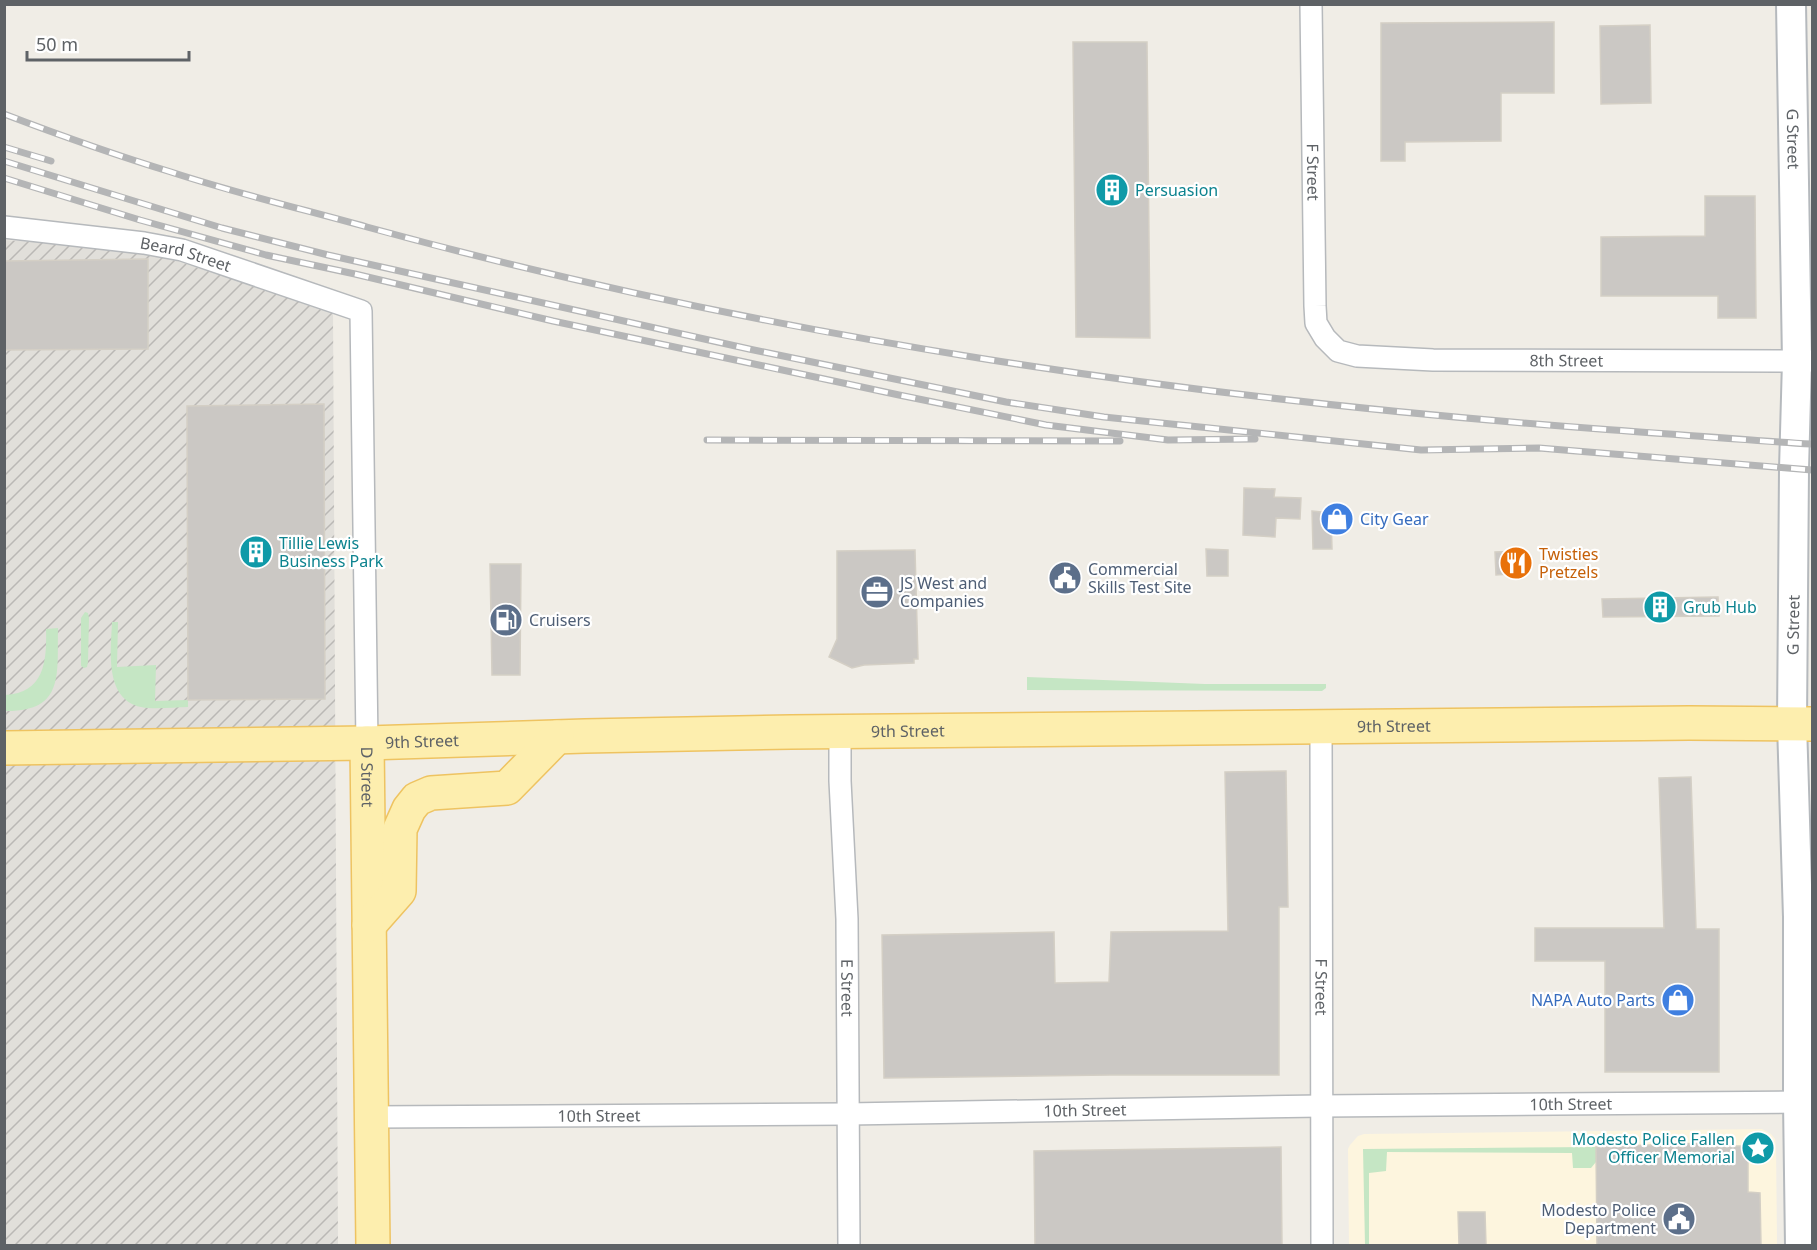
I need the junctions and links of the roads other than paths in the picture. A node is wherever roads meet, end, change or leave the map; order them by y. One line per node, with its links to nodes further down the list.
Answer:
1 (1311, 4): 5 (street, F Street)
2 (1791, 4): 6 (main road, G Street)
3 (4, 227): 4 (street, Beard Street)
4 (361, 310): 11 (street, D Street)
5 (1325, 338): 6 (street, 8th Street)
6 (1804, 361): 7 (main road, G Street)
7 (1802, 724): 8 (main road, 9th Street); 14 (main road, G Street)
8 (1321, 728): 9 (main road, 9th Street); 15 (street, F Street)
9 (840, 732): 10 (main road, 9th Street); 16 (street, E Street)
10 (557, 737): 11 (main road, 9th Street); 13 (main road)
11 (367, 743): 12 (main road, 9th Street); 13 (main road, D Street)
12 (4, 748)
13 (369, 925): 17 (main road, D Street)
14 (1798, 1102): 15 (street, 10th Street); 21 (main road, G Street)
15 (1321, 1106): 16 (street, 10th Street); 20 (street, F Street)
16 (848, 1114): 17 (street, 10th Street); 19 (street, E Street)
17 (371, 1117): 18 (main road, D Street)
18 (373, 1245)
19 (849, 1245)
20 (1322, 1245)
21 (1800, 1245)

